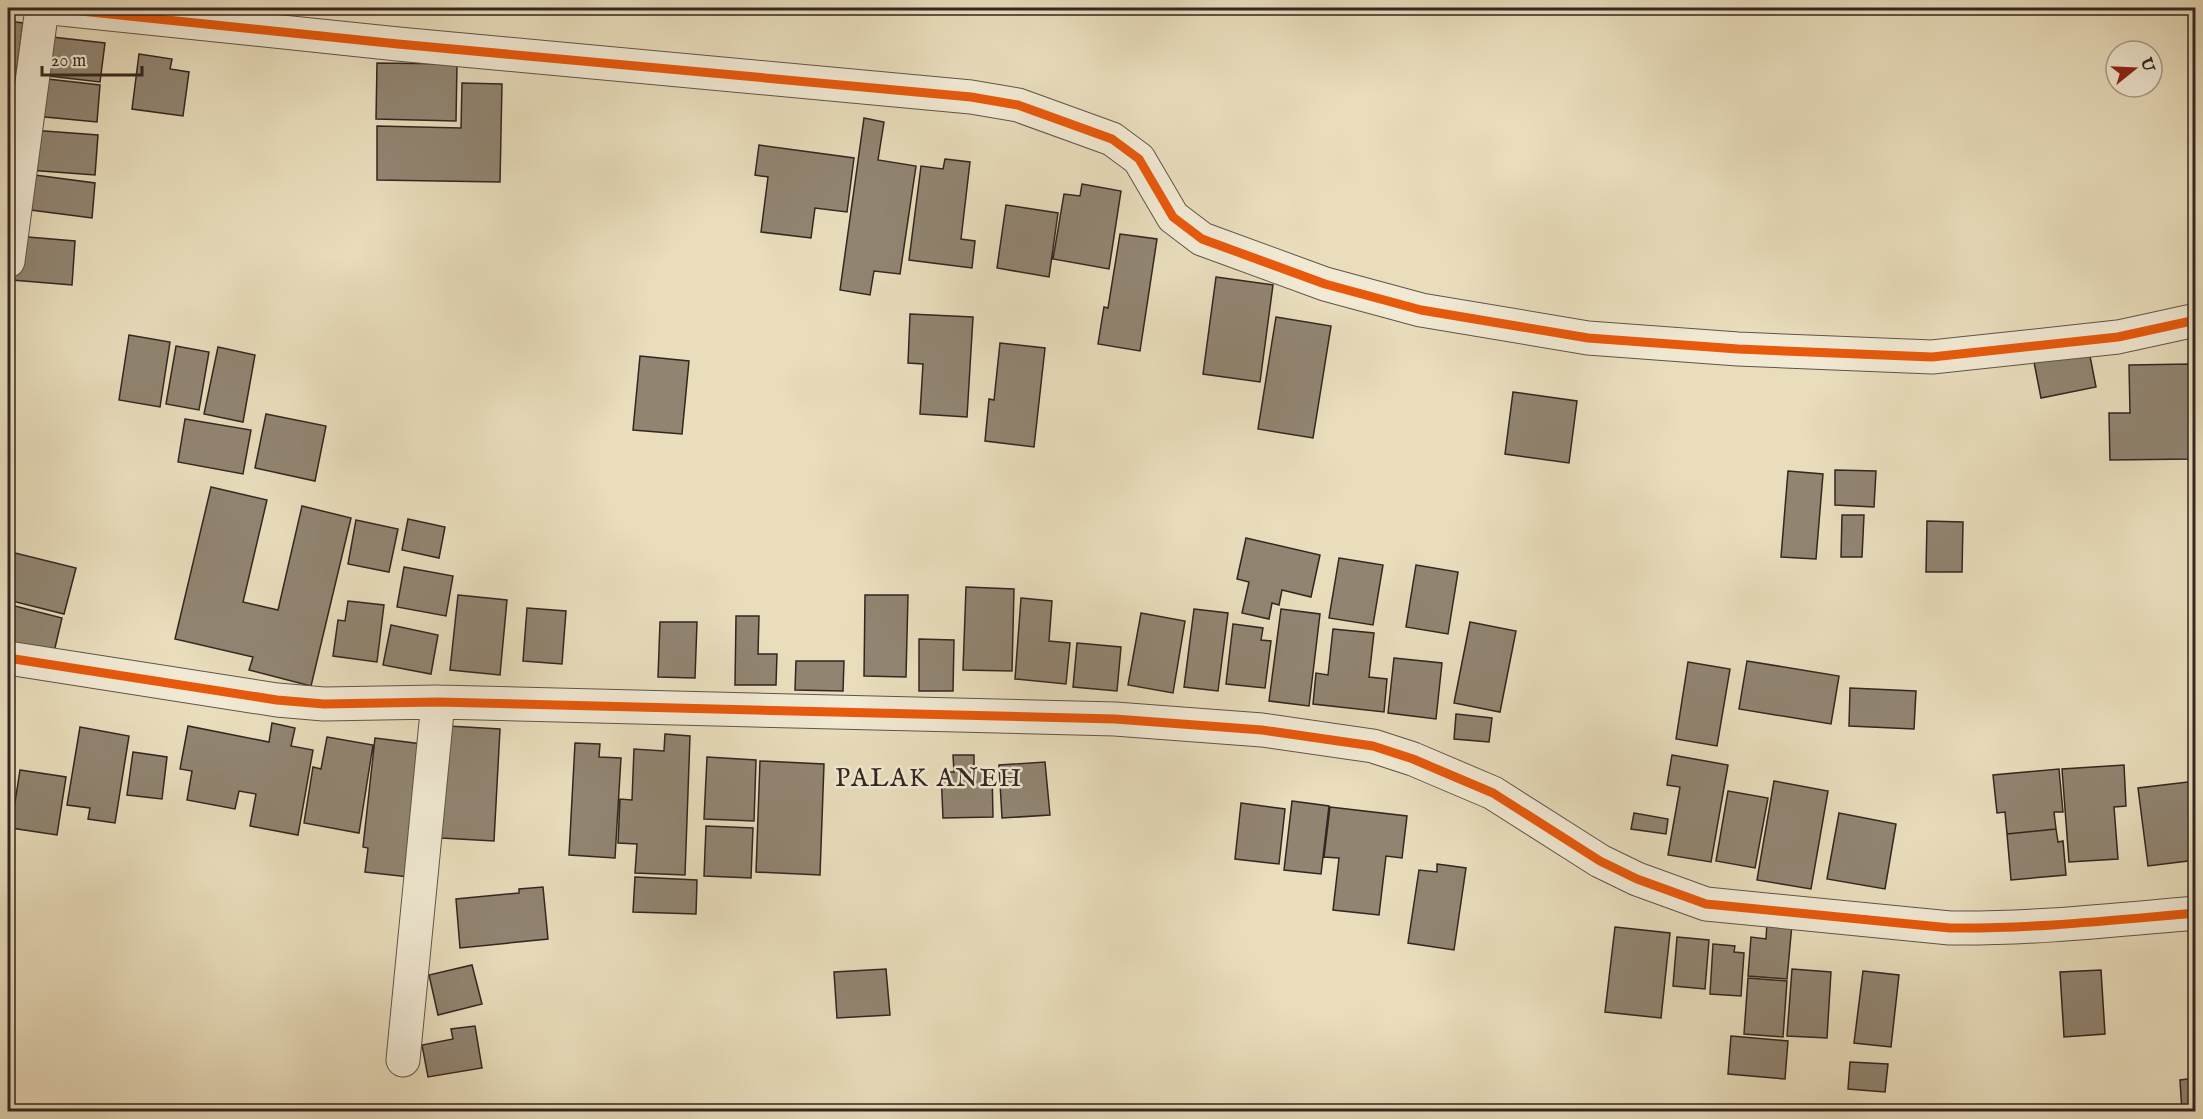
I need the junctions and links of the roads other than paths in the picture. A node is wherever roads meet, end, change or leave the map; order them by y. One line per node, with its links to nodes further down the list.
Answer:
1 (42, 8): 3 (street)
2 (52, 8): 4 (street)
3 (8, 261)
4 (2196, 320)
5 (8, 658): 6 (street)
6 (438, 702): 7 (street); 8 (street)
7 (2196, 913)
8 (403, 1060)

